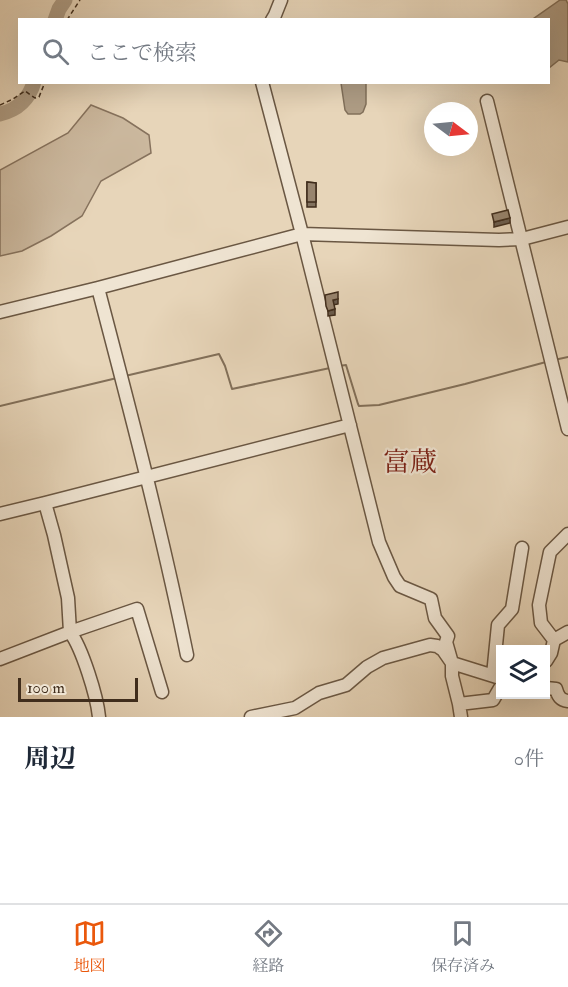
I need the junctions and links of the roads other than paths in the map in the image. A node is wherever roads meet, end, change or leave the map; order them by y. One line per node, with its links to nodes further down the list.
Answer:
1 (281, 0): 2 (street)
2 (273, 18)
3 (263, 84): 6 (street)
4 (486, 100): 7 (street)
5 (568, 227): 7 (street)
6 (302, 234): 7 (street); 8 (street); 10 (street)
7 (522, 239): 11 (street)
8 (98, 288): 9 (street); 12 (street)
9 (0, 312)
10 (350, 425): 12 (street); 24 (street)
11 (568, 429)
12 (147, 477): 13 (street); 21 (street)
13 (45, 503): 14 (street); 17 (street)
14 (0, 513)
15 (567, 538): 19 (street)
16 (522, 548): 20 (street)
17 (70, 632): 23 (street); 27 (street); 32 (street)
18 (568, 632): 19 (street)
19 (554, 640): 22 (street)
20 (498, 645)
21 (187, 655)
22 (550, 655)
23 (0, 659)
24 (453, 663): 25 (street); 30 (street); 31 (street)
25 (496, 676)
26 (550, 688): 29 (street)
27 (162, 692)
28 (496, 696): 30 (street)
29 (568, 701)
30 (459, 704): 34 (street)
31 (298, 713): 33 (street)
32 (99, 717)
33 (251, 717)
34 (461, 717)

